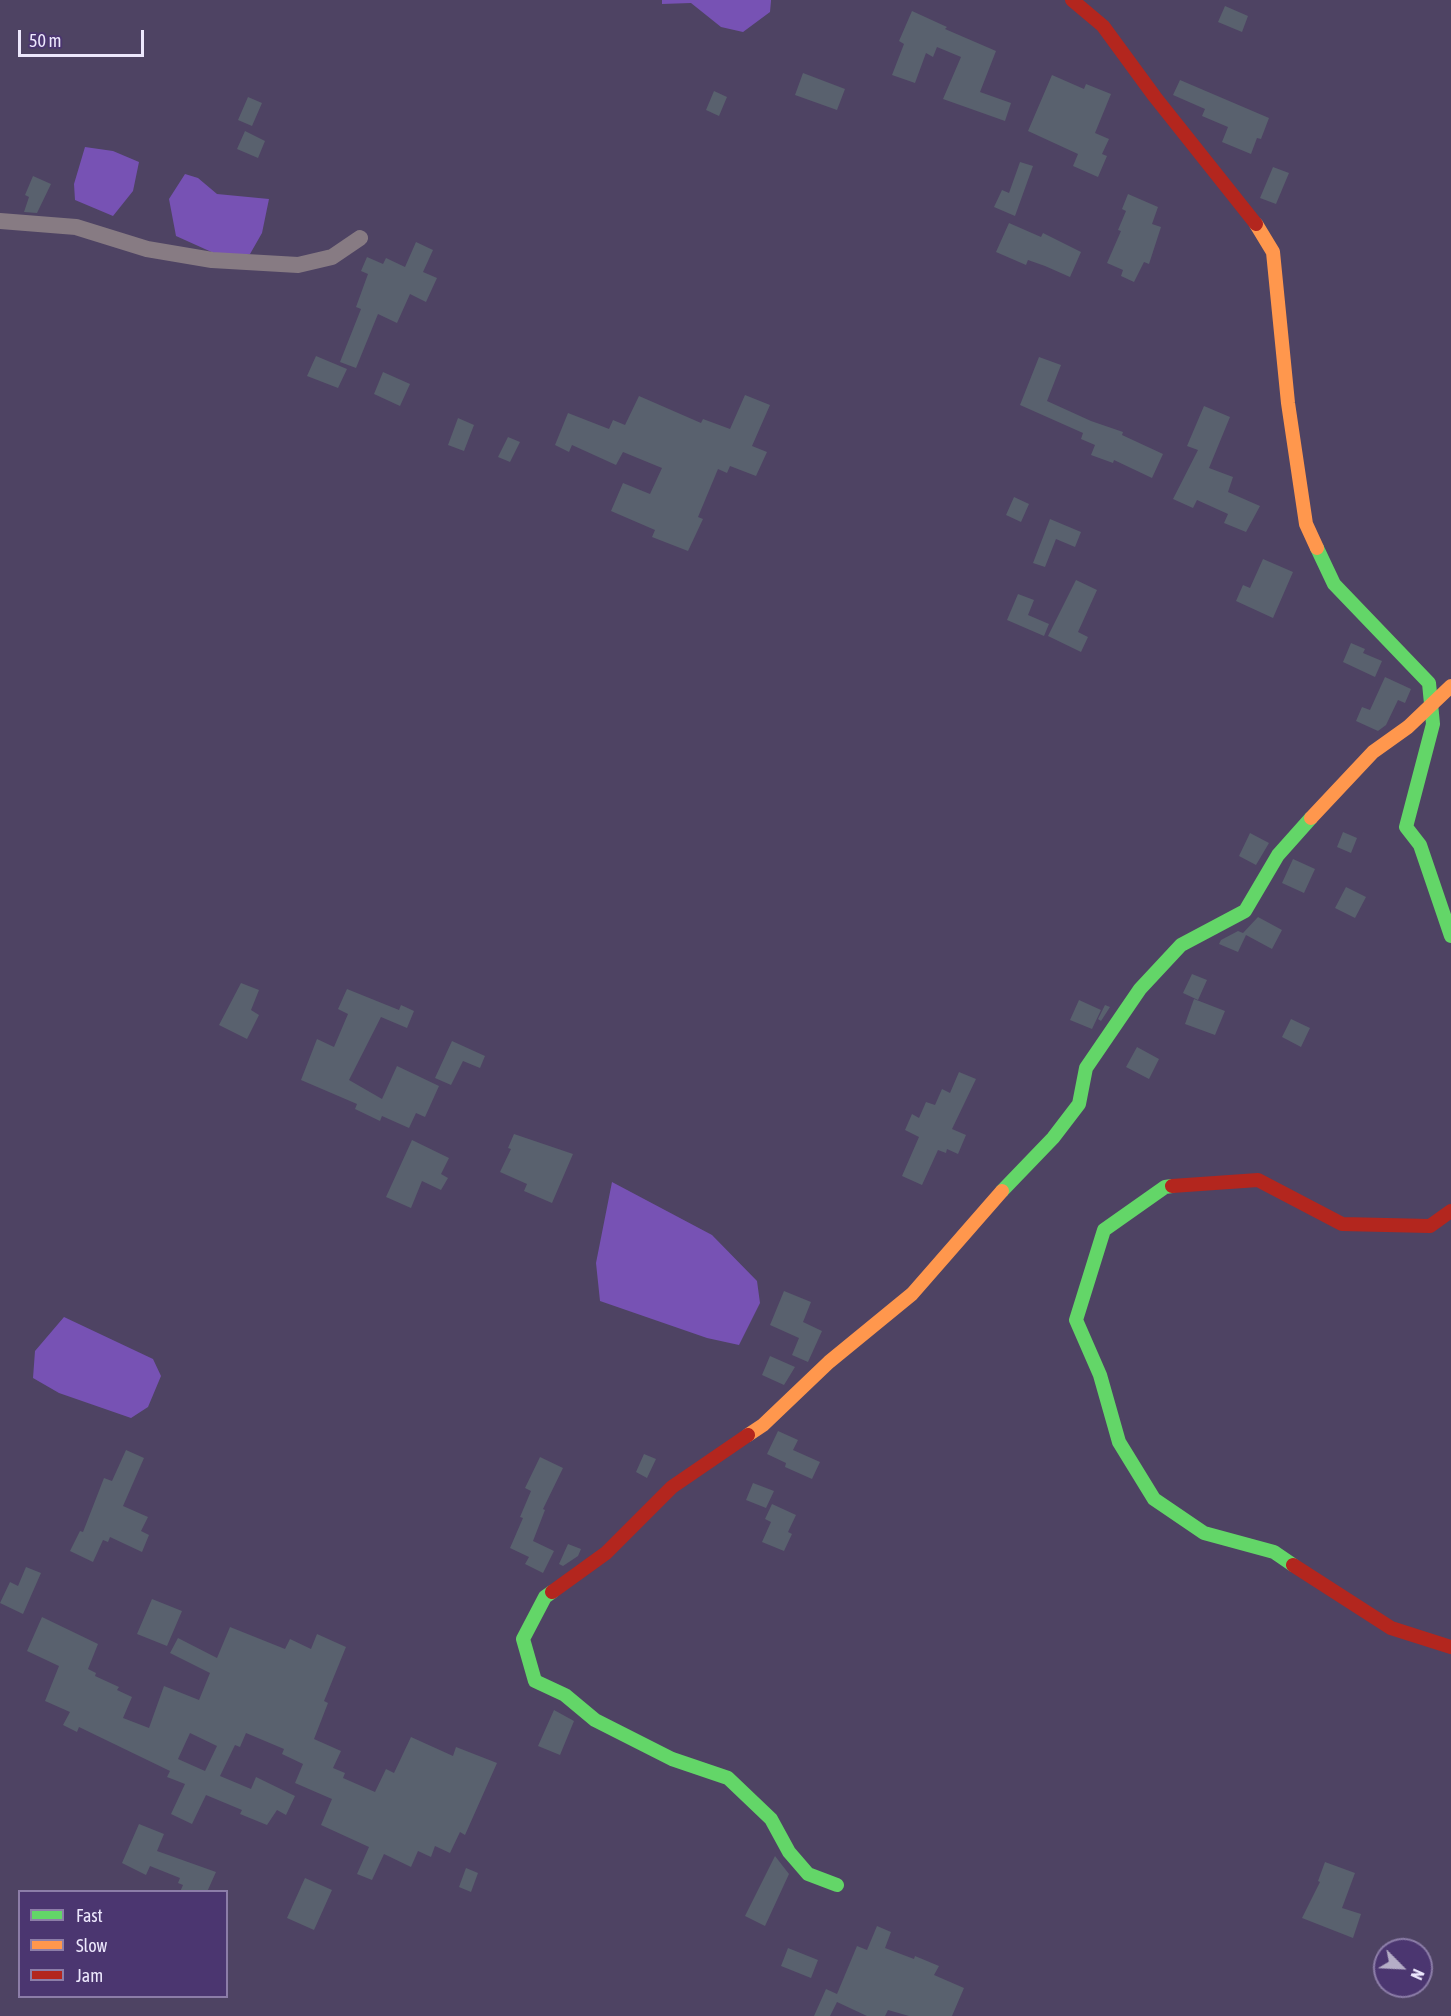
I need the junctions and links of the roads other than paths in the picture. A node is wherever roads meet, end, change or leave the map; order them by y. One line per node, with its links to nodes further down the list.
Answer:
1 (1072, 0): 5 (street)
2 (0, 221): 3 (street)
3 (360, 238)
4 (1451, 686): 5 (street)
5 (1431, 703): 6 (street); 9 (street)
6 (1451, 936)
7 (1451, 1211): 8 (street)
8 (1451, 1647)
9 (837, 1885)

